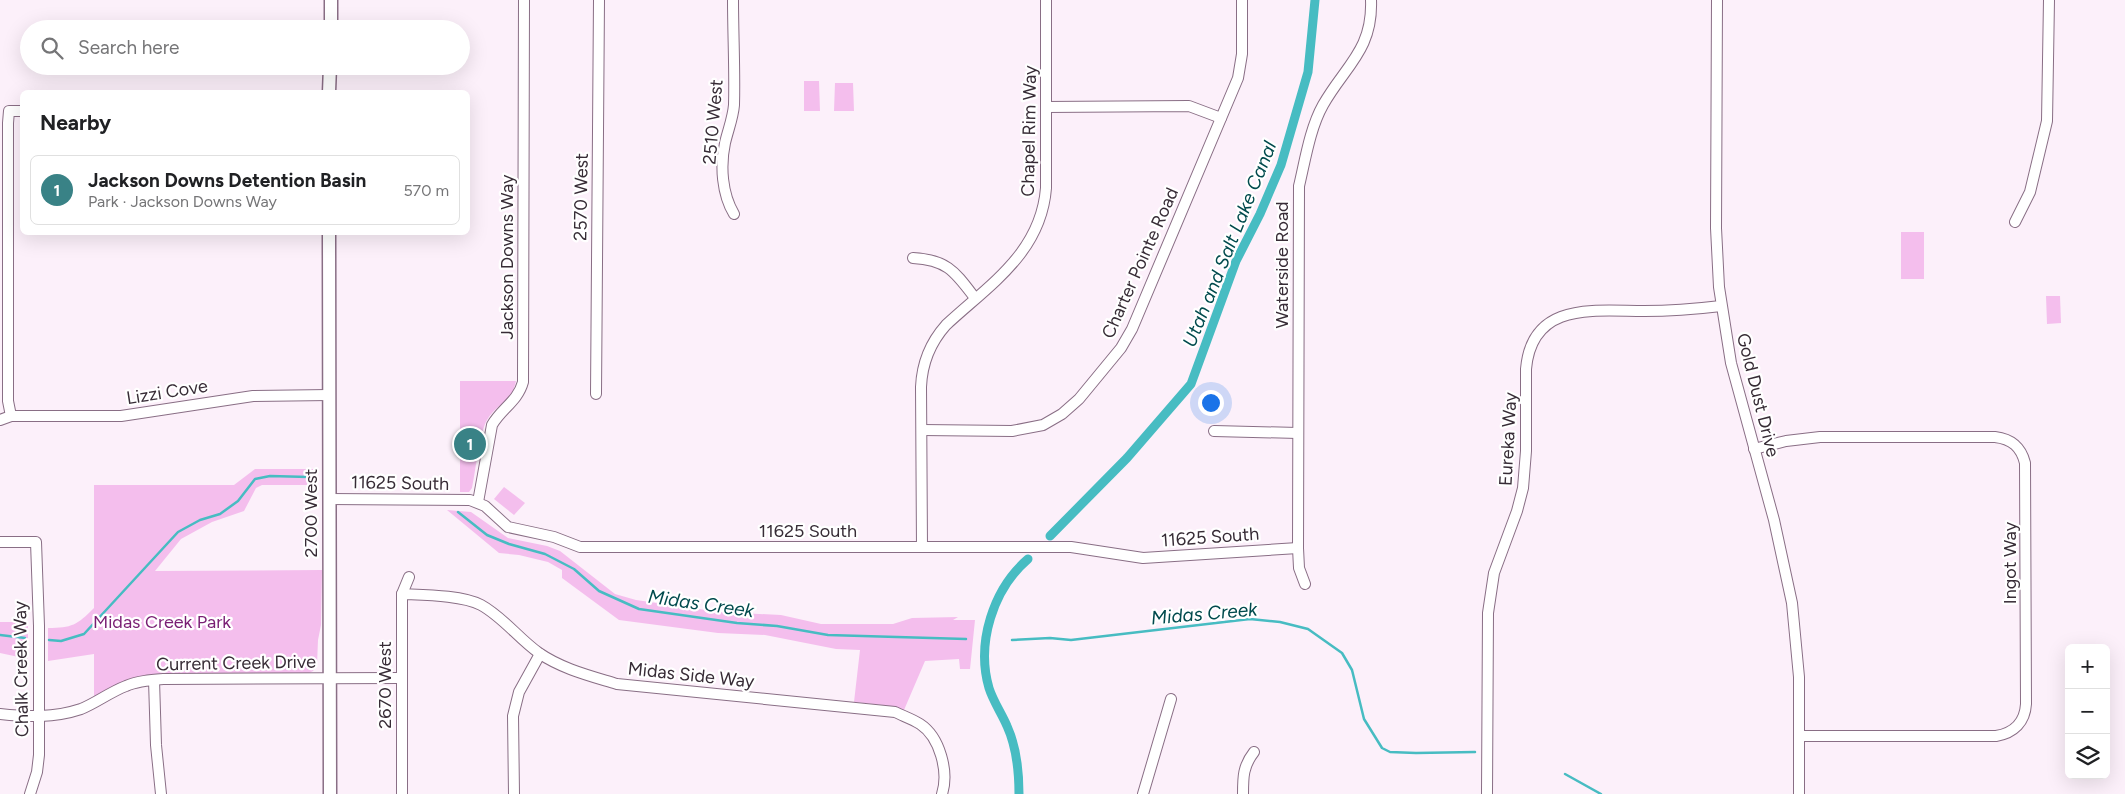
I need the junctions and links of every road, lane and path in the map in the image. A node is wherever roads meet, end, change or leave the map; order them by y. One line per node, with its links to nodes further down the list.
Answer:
1 (330, 0): 10 (main road)
2 (524, 0): 31 (street, Jackson Downs Way)
3 (600, 0): 22 (street, 2570 West)
4 (733, 0): 16 (street, 2510 West)
5 (1046, 0): 13 (street, Chapel Rim Way)
6 (1242, 0): 15 (street, Charter Pointe Road)
7 (1371, 0): 28 (street, Waterside Road)
8 (1717, 0): 21 (street, Gold Dust Drive)
9 (2049, 0): 17 (street)
10 (331, 20)
11 (330, 75): 12 (main road)
12 (329, 90)
13 (1046, 107): 15 (street); 20 (street, Chapel Rim Way)
14 (20, 111): 24 (street)
15 (1221, 118): 26 (street, Charter Pointe Road)
16 (734, 214)
17 (2015, 222)
18 (329, 235): 23 (main road, 2700 West)
19 (913, 258): 20 (street)
20 (975, 298): 26 (street, Chapel Rim Way)
21 (1721, 306): 29 (street, Gold Dust Drive); 55 (street, Eureka Way)
22 (596, 394)
23 (329, 395): 24 (street, Lizzi Cove); 30 (main road, 2700 West)
24 (10, 416): 25 (street, Lizzi Cove)
25 (0, 420)
26 (922, 430): 33 (street, Chapel Rim Way)
27 (1214, 431): 28 (street)
28 (1298, 433): 34 (street, Waterside Road)
29 (1754, 449): 45 (street, Gold Dust Drive); 45 (street, Ingot Way)
30 (329, 499): 31 (street, 11625 South); 40 (main road, 2700 West)
31 (478, 502): 33 (street, 11625 South)
32 (0, 542): 44 (street, Chalk Creek Way)
33 (922, 547): 34 (street, 11625 South)
34 (1298, 548): 36 (street, Waterside Road)
35 (409, 577): 37 (street, 2670 West)
36 (1305, 584)
37 (402, 594): 38 (street, Midas Side Way); 39 (street, 2670 West)
38 (540, 654): 51 (street); 52 (street, Midas Side Way)
39 (401, 678): 40 (street, Current Creek Drive); 50 (street, 2670 West)
40 (329, 679): 41 (street, Current Creek Drive); 49 (main road, 2700 West)
41 (154, 680): 44 (street, Current Creek Drive); 48 (street)
42 (1171, 700): 53 (street)
43 (0, 714): 44 (street, Current Creek Drive)
44 (39, 717): 47 (street, Chalk Creek Way)
45 (1799, 736): 56 (street, Gold Dust Drive)
46 (1254, 752): 54 (street)
47 (30, 794)
48 (161, 794)
49 (330, 794)
50 (402, 794)
51 (514, 794)
52 (942, 794)
53 (1143, 794)
54 (1243, 794)
55 (1487, 794)
56 (1799, 794)

